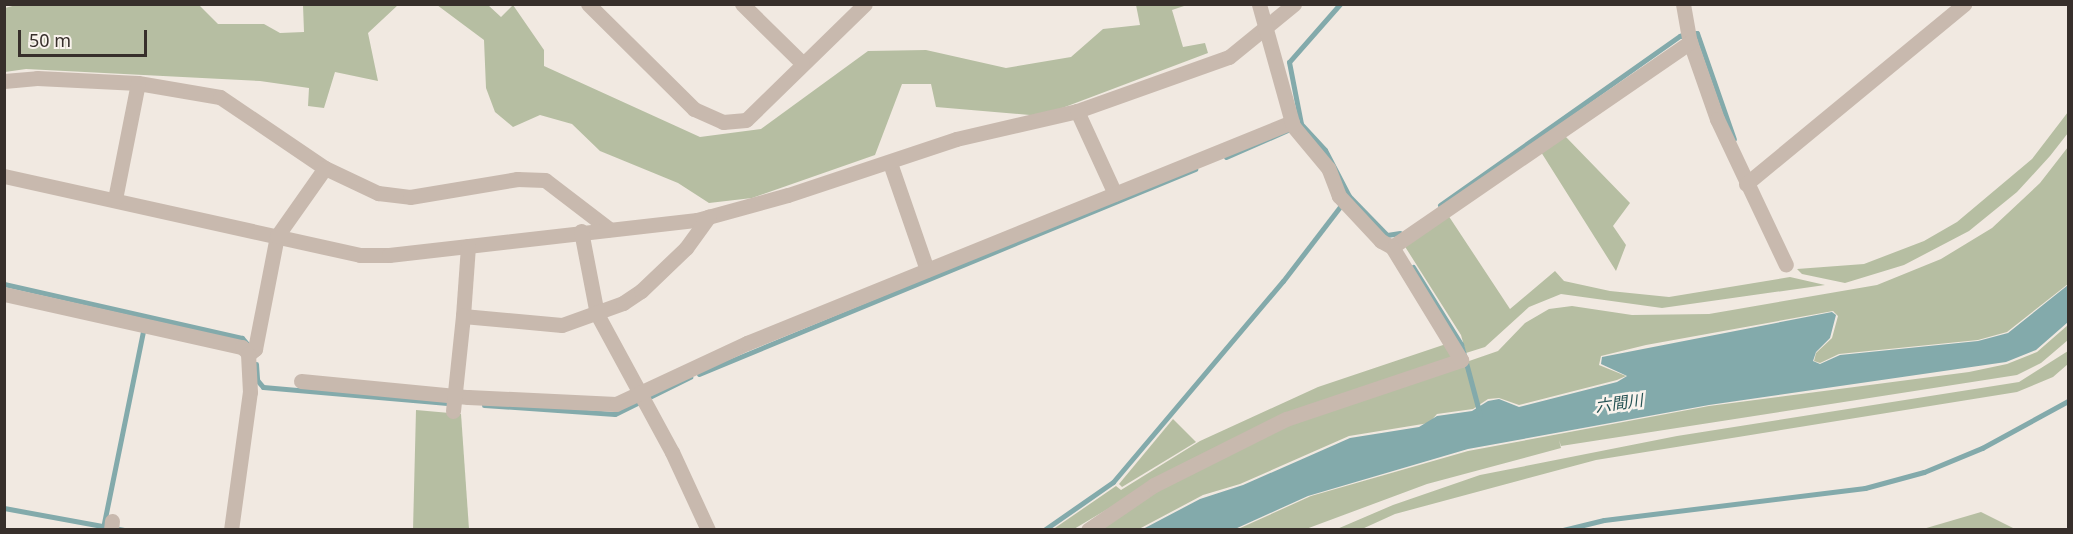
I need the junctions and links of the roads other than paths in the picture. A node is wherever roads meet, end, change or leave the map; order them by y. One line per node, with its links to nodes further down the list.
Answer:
1 (588, 4): 10 (street)
2 (742, 4): 10 (street)
3 (865, 4): 10 (street)
4 (1259, 4): 8 (street)
5 (1294, 4): 8 (street)
6 (1683, 4): 9 (street)
7 (1964, 4): 18 (street)
8 (1268, 27): 13 (street); 14 (street)
9 (1689, 37): 18 (street); 25 (street)
10 (802, 63)
11 (4, 81): 12 (street)
12 (138, 83): 16 (street); 20 (street)
13 (1077, 111): 15 (street); 19 (street)
14 (1294, 127): 19 (street); 25 (street)
15 (890, 163): 21 (street); 28 (street)
16 (326, 168): 22 (street); 24 (street)
17 (4, 176): 20 (street)
18 (1746, 184): 27 (street)
19 (1115, 194): 28 (street)
20 (115, 199): 24 (street)
21 (710, 216): 22 (street); 30 (street)
22 (609, 230): 23 (street)
23 (581, 231): 26 (street); 30 (street)
24 (277, 236): 26 (street); 32 (street)
25 (1396, 244): 38 (street)
26 (468, 246): 31 (street)
27 (1786, 265)
28 (927, 270): 34 (street)
29 (4, 294): 32 (street)
30 (597, 314): 31 (street); 34 (street)
31 (463, 316): 35 (street)
32 (251, 352): 36 (street)
33 (302, 381): 35 (street)
34 (644, 400): 35 (street); 37 (street)
35 (454, 403)
36 (231, 530)
37 (708, 530)
38 (1088, 530)

